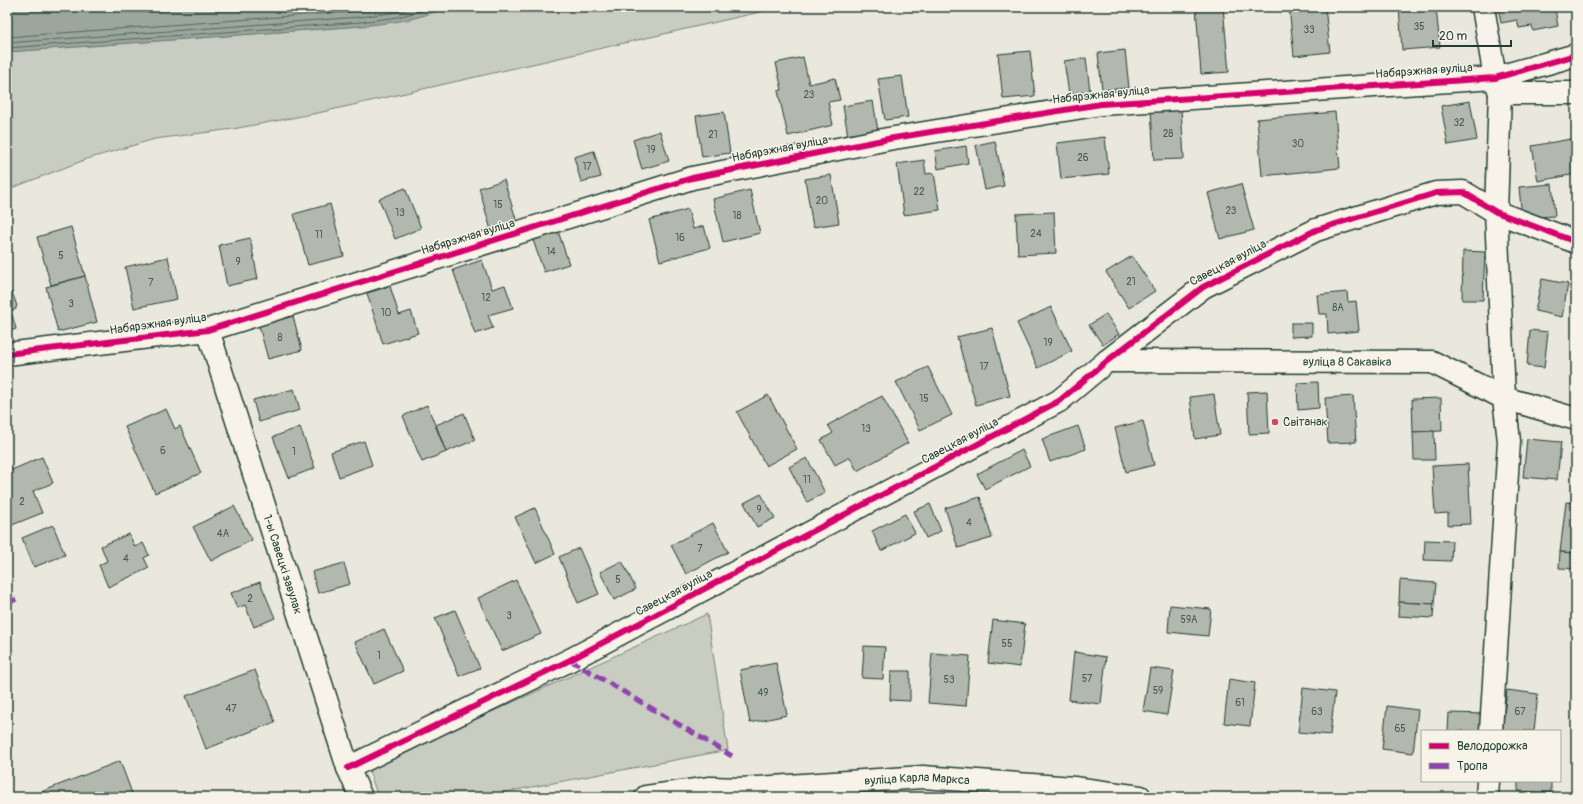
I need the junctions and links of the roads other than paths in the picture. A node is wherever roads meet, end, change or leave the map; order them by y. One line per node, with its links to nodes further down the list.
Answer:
1 (1483, 7): 3 (street)
2 (1576, 55): 3 (street, Набярэжная вуліца)
3 (1497, 85): 4 (street); 5 (street); 7 (street, Набярэжная вуліца)
4 (1576, 93)
5 (1496, 212): 6 (street, Савецкая вуліца); 9 (street, Савецкая вуліца); 10 (street)
6 (1576, 242)
7 (208, 330): 8 (street, Набярэжная вуліца); 13 (street, 1-ы Савецкі завулак)
8 (7, 354)
9 (1106, 361): 10 (street, вуліца 8 Сакавіка); 13 (street, Савецкая вуліца)
10 (1504, 398): 11 (street, вуліца 8 Сакавіка); 12 (street)
11 (1576, 419)
12 (1491, 730)
13 (348, 768): 16 (street, 1-ы Савецкі завулак)
14 (1488, 782): 19 (street)
15 (711, 792): 17 (street, вуліца Карла Маркса); 18 (street, вуліца Карла Маркса)
16 (361, 797)
17 (646, 797)
18 (1140, 797)
19 (1486, 797)

